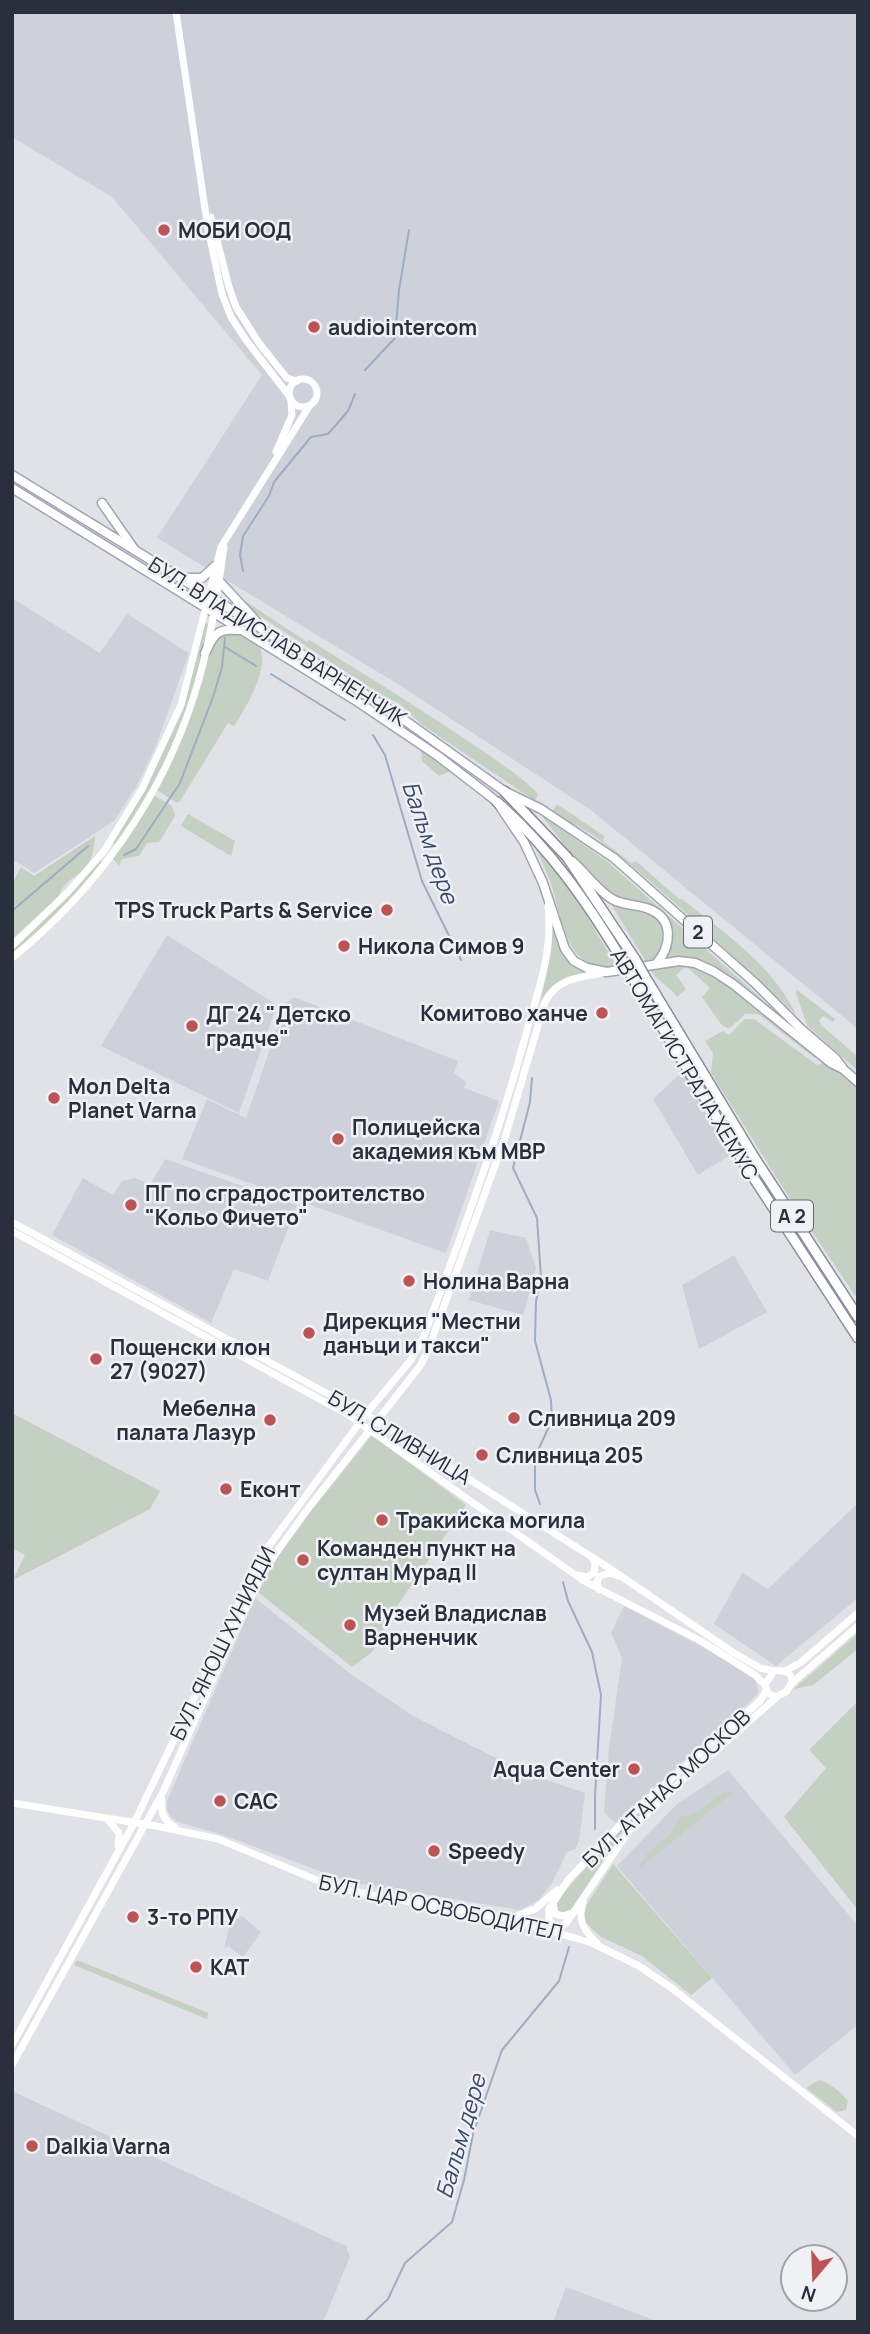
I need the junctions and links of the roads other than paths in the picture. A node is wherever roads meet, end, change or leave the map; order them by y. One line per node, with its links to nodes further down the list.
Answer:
1 (176, 12): 2 (street)
2 (203, 186): 3 (street); 4 (street)
3 (298, 381): 4 (street); 5 (street)
4 (290, 399): 5 (street); 6 (street)
5 (310, 405): 6 (street)
6 (270, 466): 10 (street)
7 (12, 475): 11 (main road, БУЛ. ВЛАДИСЛАВ ВАРНЕНЧИК)
8 (12, 488): 16 (main road, БУЛ. ВЛАДИСЛАВ ВАРНЕНЧИК)
9 (102, 503): 11 (main road)
10 (226, 540): 12 (street); 14 (street)
11 (136, 551): 13 (main road, БУЛ. ВЛАДИСЛАВ ВАРНЕНЧИК)
12 (215, 566): 13 (main road); 15 (street)
13 (180, 578): 15 (main road, БУЛ. ВЛАДИСЛАВ ВАРНЕНЧИК)
14 (220, 582): 15 (street); 19 (main road)
15 (212, 598): 16 (street); 17 (street); 19 (main road, БУЛ. ВЛАДИСЛАВ ВАРНЕНЧИК)
16 (206, 607): 17 (main road, БУЛ. ВЛАДИСЛАВ ВАРНЕНЧИК); 25 (street)
17 (214, 612): 18 (main road, БУЛ. ВЛАДИСЛАВ ВАРНЕНЧИК); 20 (street)
18 (241, 630): 20 (main road); 22 (main road, БУЛ. ВЛАДИСЛАВ ВАРНЕНЧИК)
19 (271, 636): 21 (main road, БУЛ. ВЛАДИСЛАВ ВАРНЕНЧИК)
20 (205, 653): 26 (street)
21 (503, 791): 23 (highway, АВТОМАГИСТРАЛА ХЕМУС / A 2); 29 (main road, БУЛ. ВЛАДИСЛАВ ВАРНЕНЧИК / 2)
22 (497, 802): 24 (main road, БУЛ. ВЛАДИСЛАВ ВАРНЕНЧИК); 34 (highway, АВТОМАГИСТРАЛА ХЕМУС / A 2, bridge)
23 (567, 857): 27 (main road); 33 (highway, АВТОМАГИСТРАЛА ХЕМУС / A 2, bridge)
24 (547, 894): 28 (main road, БУЛ. ВЛАДИСЛАВ ВАРНЕНЧИК); 35 (street, БУЛ. ЯНОШ ХУНИЯДИ)
25 (12, 946)
26 (12, 958)
27 (656, 964): 28 (main road, 2); 29 (main road, 2)
28 (607, 972): 36 (street, БУЛ. ЯНОШ ХУНИЯДИ)
29 (843, 1069): 30 (main road, 2)
30 (858, 1082)
31 (12, 1222): 35 (street, БУЛ. СЛИВНИЦА)
32 (12, 1231): 37 (street, БУЛ. СЛИВНИЦА)
33 (858, 1317)
34 (858, 1338)
35 (366, 1414): 36 (street, БУЛ. СЛИВНИЦА); 37 (street, БУЛ. ЯНОШ ХУНИЯДИ)
36 (376, 1420): 38 (street, БУЛ. ЯНОШ ХУНИЯДИ); 39 (street, БУЛ. СЛИВНИЦА)
37 (360, 1422): 38 (street, БУЛ. СЛИВНИЦА); 53 (street, БУЛ. ЯНОШ ХУНИЯДИ)
38 (370, 1428): 40 (street, БУЛ. СЛИВНИЦА); 50 (street, БУЛ. ЯНОШ ХУНИЯДИ)
39 (591, 1557): 40 (street); 41 (street, БУЛ. СЛИВНИЦА)
40 (571, 1573): 42 (street, БУЛ. СЛИВНИЦА)
41 (622, 1577): 42 (street); 45 (street, БУЛ. СЛИВНИЦА)
42 (600, 1590): 48 (street, БУЛ. СЛИВНИЦА)
43 (858, 1613): 46 (street)
44 (858, 1626): 47 (street)
45 (774, 1671): 46 (street); 48 (street)
46 (785, 1671): 47 (street)
47 (792, 1683): 49 (street)
48 (766, 1688): 49 (street); 57 (street, БУЛ. АТАНАС МОСКОВ)
49 (778, 1697): 58 (street, БУЛ. АТАНАС МОСКОВ)
50 (163, 1792): 54 (street, БУЛ. ЯНОШ ХУНИЯДИ); 55 (street)
51 (12, 1803): 52 (street, БУЛ. ЦАР ОСВОБОДИТЕЛ)
52 (104, 1818): 53 (street, БУЛ. ЦАР ОСВОБОДИТЕЛ); 56 (street)
53 (134, 1823): 54 (street, БУЛ. ЦАР ОСВОБОДИТЕЛ); 56 (street, БУЛ. ЯНОШ ХУНИЯДИ)
54 (146, 1825): 55 (street, БУЛ. ЦАР ОСВОБОДИТЕЛ); 65 (street, БУЛ. ЯНОШ ХУНИЯДИ)
55 (185, 1832): 61 (street, БУЛ. ЦАР ОСВОБОДИТЕЛ)
56 (115, 1857): 64 (street, БУЛ. ЯНОШ ХУНИЯДИ)
57 (568, 1880): 59 (street, БУЛ. АТАНАС МОСКОВ); 61 (street)
58 (589, 1891): 60 (street, БУЛ. АТАНАС МОСКОВ); 63 (street)
59 (553, 1901): 60 (street); 62 (street)
60 (573, 1913): 62 (street, БУЛ. АТАНАС МОСКОВ)
61 (509, 1919): 62 (street, БУЛ. ЦАР ОСВОБОДИТЕЛ)
62 (557, 1931): 63 (street, БУЛ. ЦАР ОСВОБОДИТЕЛ)
63 (600, 1946): 66 (street, БУЛ. ЦАР ОСВОБОДИТЕЛ)
64 (12, 2045)
65 (12, 2064)
66 (858, 2136)

